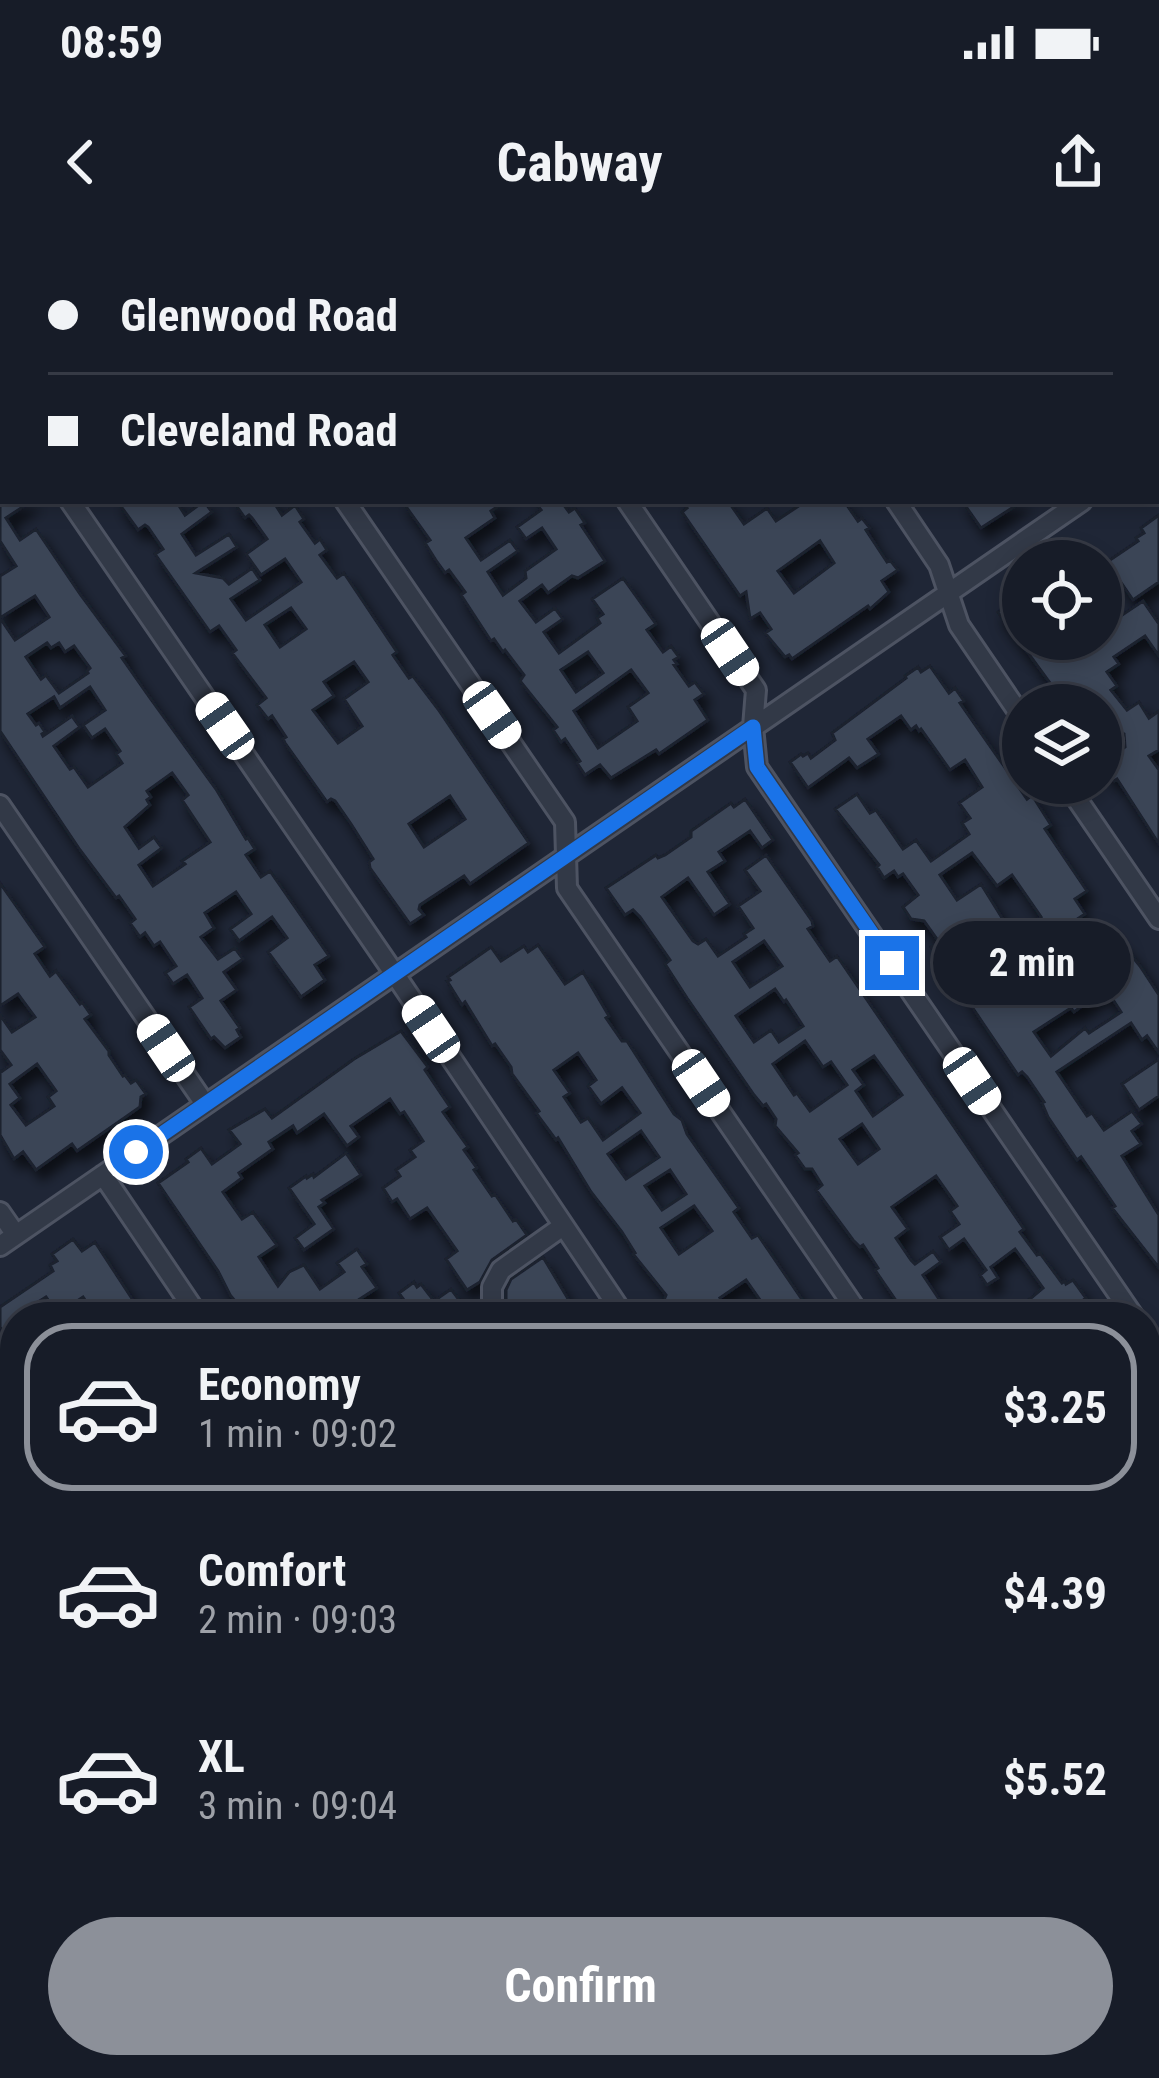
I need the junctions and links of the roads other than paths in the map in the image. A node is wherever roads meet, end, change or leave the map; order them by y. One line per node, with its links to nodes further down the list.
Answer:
1 (72, 504): 13 (street)
2 (347, 504): 11 (street)
3 (629, 504): 8 (street)
4 (898, 504): 6 (street)
5 (1078, 504): 6 (street)
6 (948, 593): 7 (street); 8 (street)
7 (1002, 688)
8 (753, 727): 11 (street); 23 (street)
9 (1080, 804): 12 (street)
10 (0, 805): 14 (street)
11 (566, 855): 13 (street); 22 (street)
12 (1159, 919)
13 (394, 973): 14 (street); 17 (street)
14 (205, 1105): 15 (street)
15 (103, 1175): 18 (street); 19 (street)
16 (0, 1212): 18 (street)
17 (563, 1226): 20 (street); 21 (street)
18 (8, 1240)
19 (189, 1302)
20 (492, 1302)
21 (615, 1302)
22 (851, 1302)
23 (1124, 1302)

